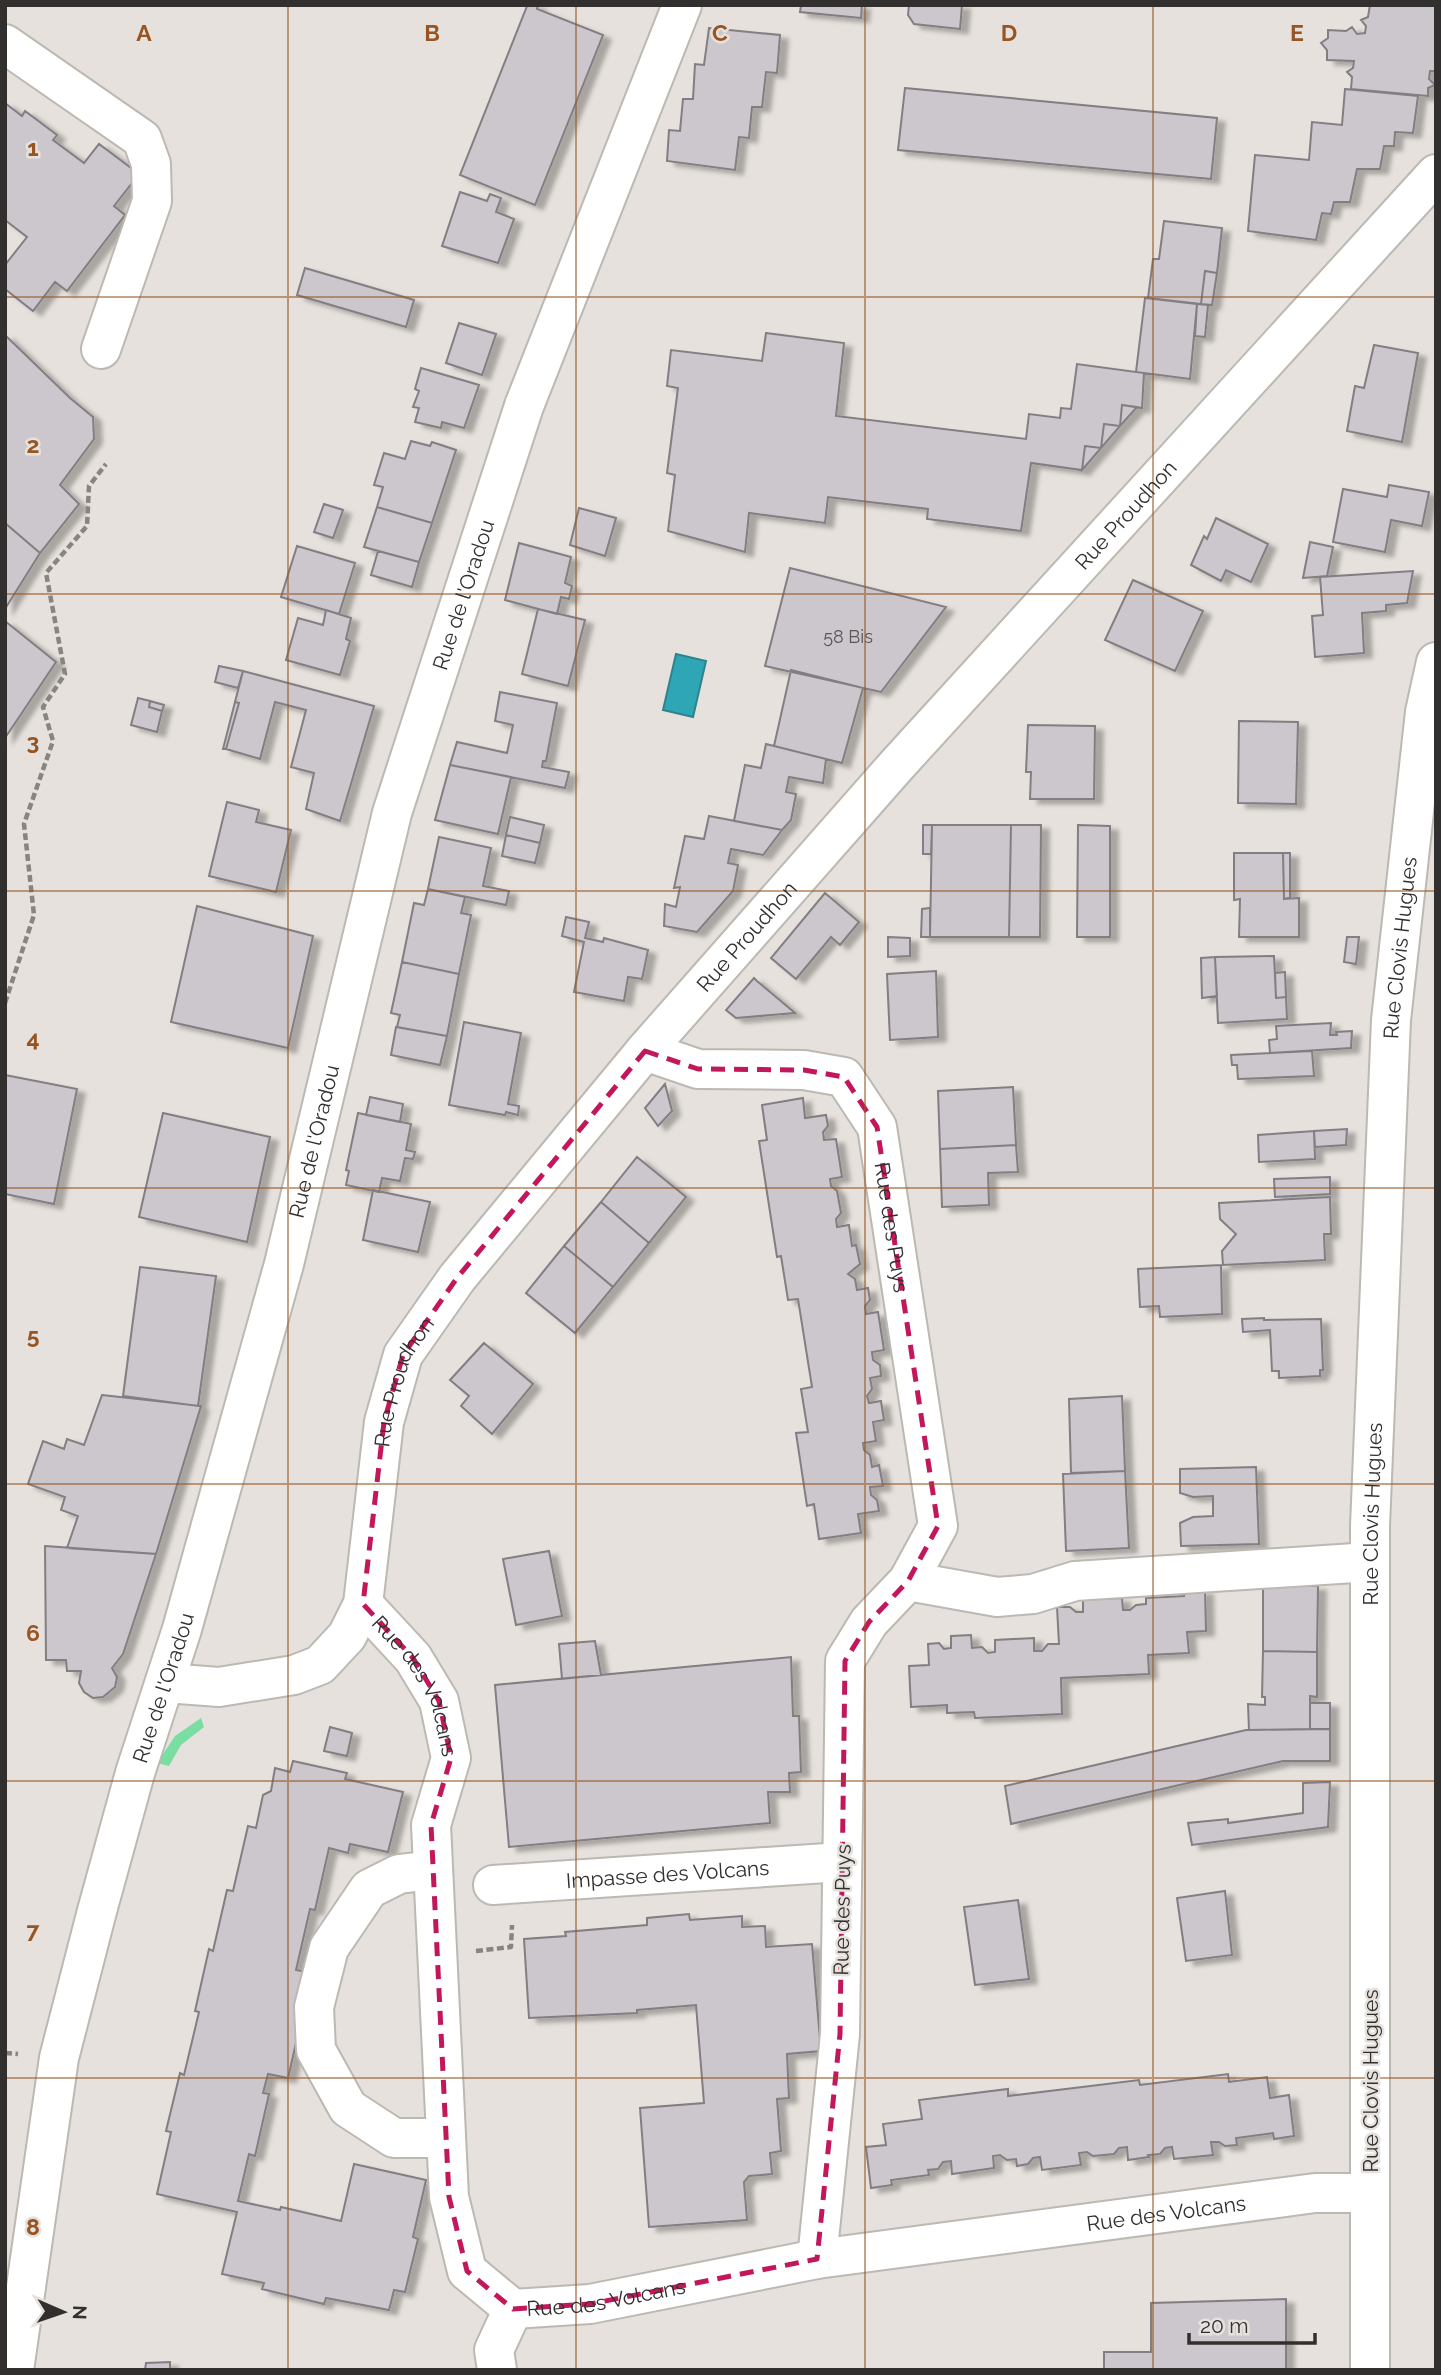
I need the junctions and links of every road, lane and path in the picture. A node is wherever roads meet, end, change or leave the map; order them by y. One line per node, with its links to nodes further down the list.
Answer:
1 (682, 5): 12 (street, Rue de l'Oradou)
2 (5, 44): 4 (street)
3 (1436, 174): 8 (street, Rue Proudhon)
4 (101, 349)
5 (106, 464): 7 (path)
6 (1436, 662): 9 (street, Rue Clovis Hugues)
7 (5, 1003)
8 (645, 1051): 10 (street, Rue des Puys); 11 (street, Rue Proudhon)
9 (1370, 1562): 10 (street); 17 (street, Rue Clovis Hugues)
10 (908, 1581): 13 (street, Rue des Puys)
11 (363, 1604): 12 (street, Rue Proudhon); 14 (street, Rue des Volcans)
12 (166, 1683): 19 (street, Rue de l'Oradou)
13 (842, 1862): 15 (street, Impasse des Volcans); 18 (street, Rue des Puys)
14 (433, 1870): 16 (street, Rue des Volcans); 16 (street)
15 (493, 1885)
16 (446, 2138): 20 (street, Rue des Volcans)
17 (1370, 2193): 18 (street, Rue des Volcans); 23 (street, Rue Clovis Hugues)
18 (817, 2259): 20 (street, Rue des Volcans)
19 (14, 2299): 21 (street, Rue de l'Oradou)
20 (513, 2309): 22 (street)
21 (14, 2370)
22 (496, 2370)
23 (1370, 2370)

